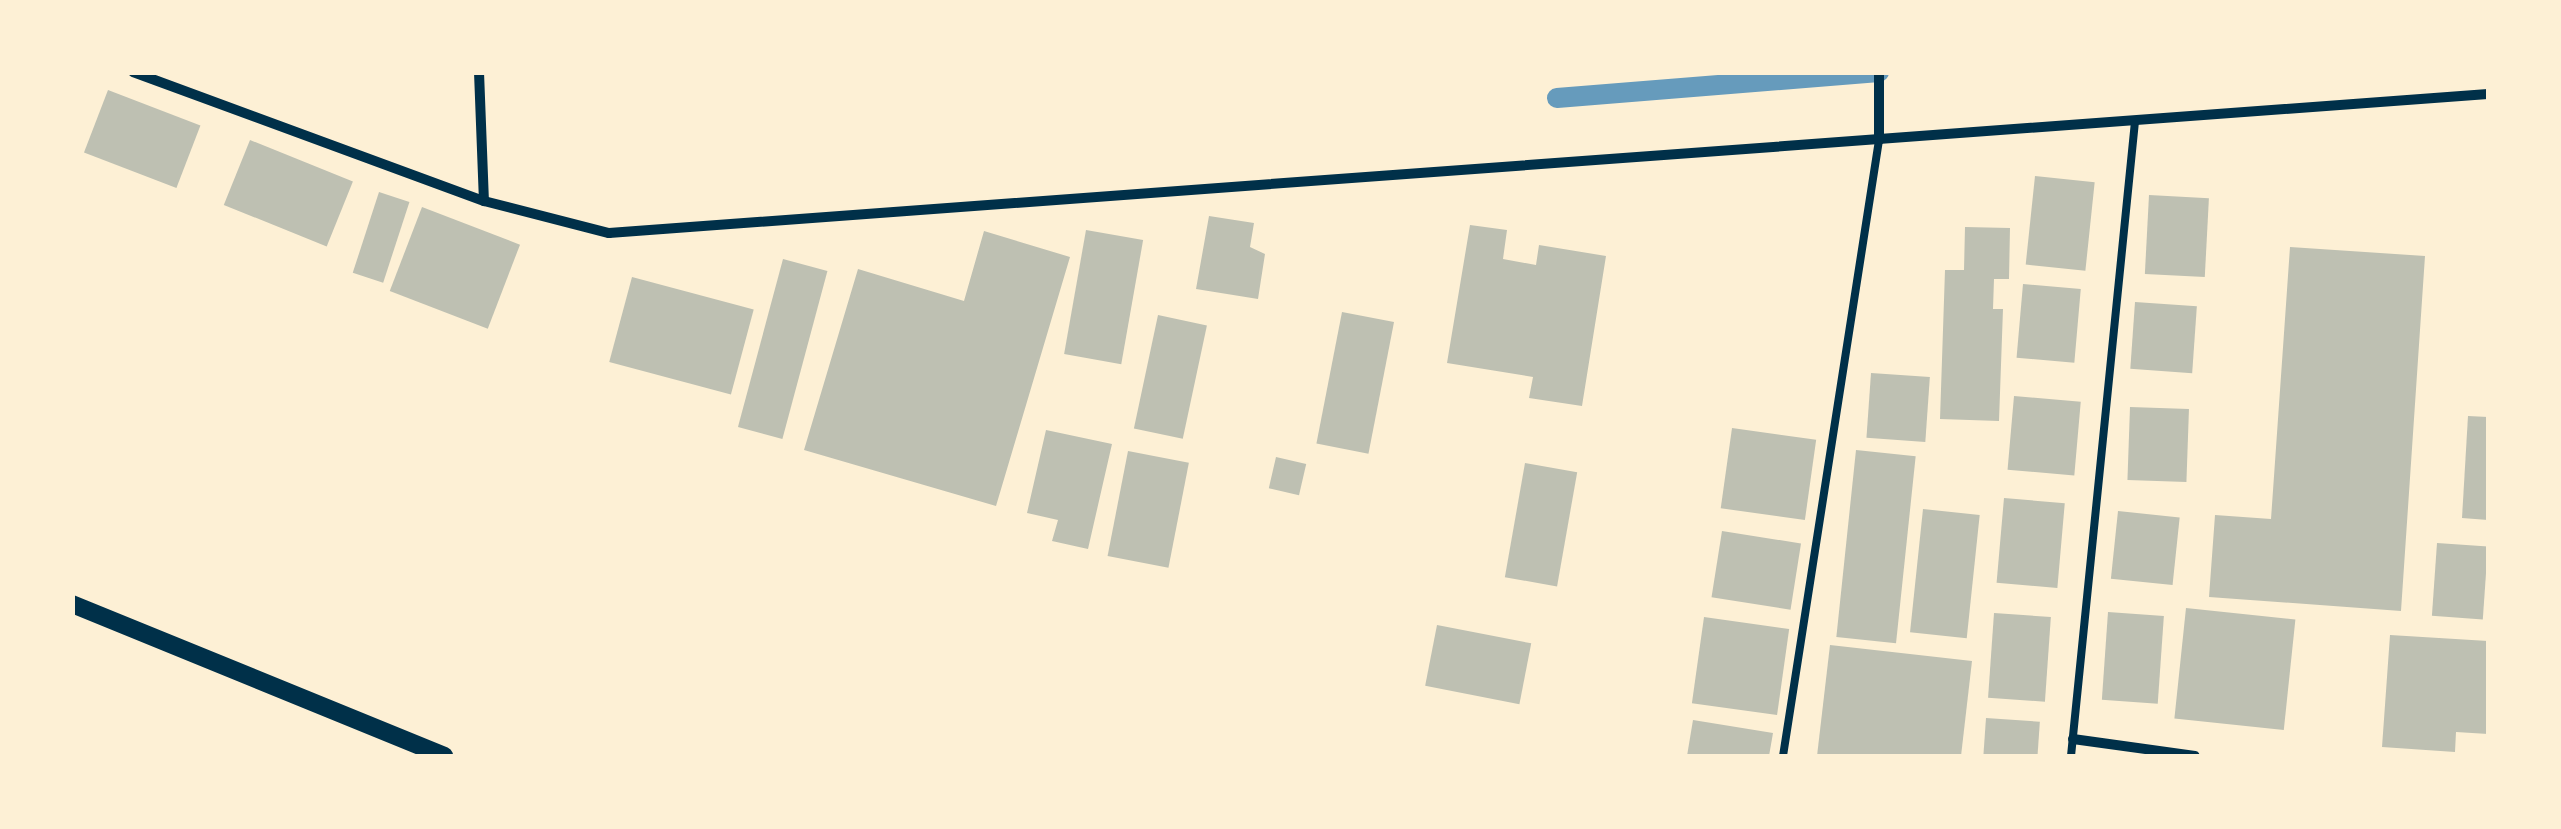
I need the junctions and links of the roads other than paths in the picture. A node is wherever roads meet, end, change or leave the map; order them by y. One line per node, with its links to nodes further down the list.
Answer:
1 (134, 72): 7 (street)
2 (479, 72): 7 (street)
3 (1878, 72): 6 (street)
4 (2488, 94): 5 (street)
5 (2135, 121): 6 (street); 9 (lane)
6 (1879, 140): 7 (street); 11 (lane)
7 (484, 200)
8 (72, 604): 10 (street)
9 (2073, 738): 12 (lane); 13 (street)
10 (444, 756)
11 (1783, 756)
12 (2072, 756)
13 (2195, 756)

